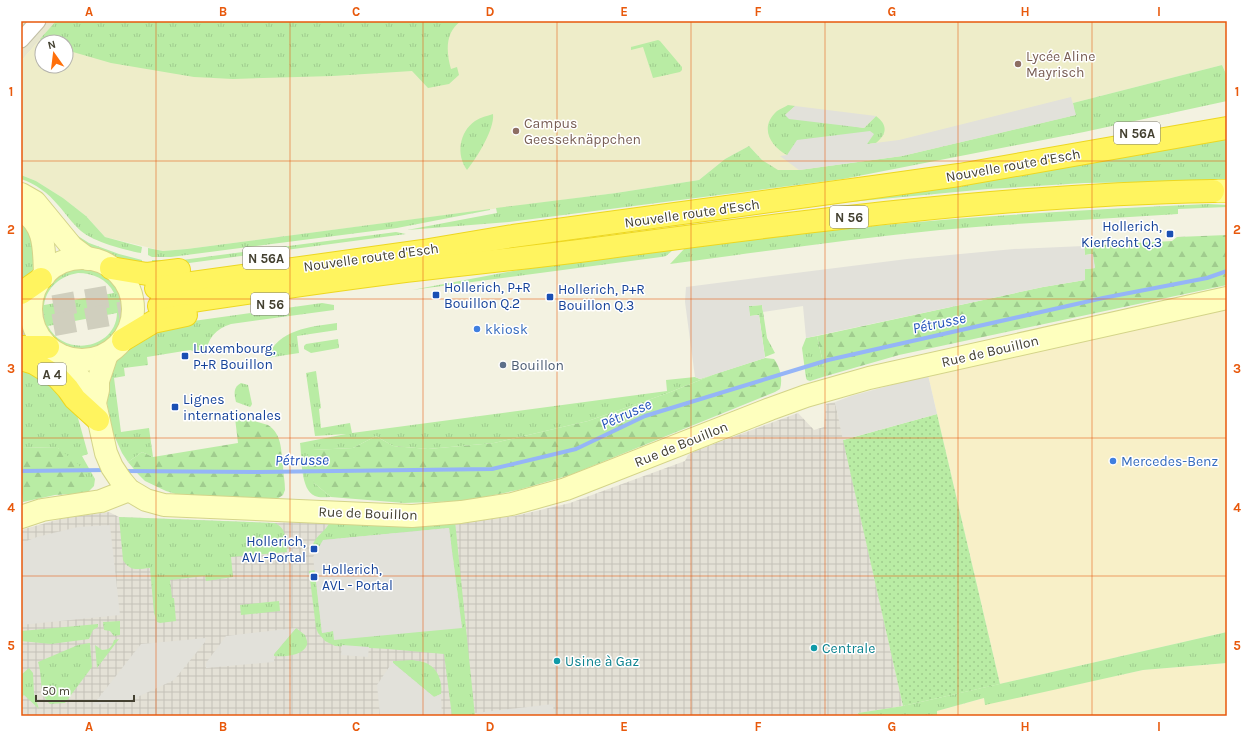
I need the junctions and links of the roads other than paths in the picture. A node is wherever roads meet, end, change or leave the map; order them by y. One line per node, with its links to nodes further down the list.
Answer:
1 (38, 21): 2 (street)
2 (21, 40)
3 (1227, 114): 5 (highway, N 56A)
4 (1227, 128): 5 (highway, Nouvelle route d'Esch / N 56A)
5 (1049, 159): 9 (highway, Nouvelle route d'Esch / N 56)
6 (1220, 191): 11 (highway, Nouvelle route d'Esch / N 56)
7 (21, 194): 10 (street)
8 (21, 210): 13 (street)
9 (513, 236): 11 (highway, Nouvelle route d'Esch / N 56); 12 (highway, N 56A)
10 (88, 259): 12 (street); 13 (street)
11 (511, 260): 16 (highway, N 56)
12 (111, 268): 16 (street)
13 (43, 277): 14 (highway); 18 (street)
14 (21, 293)
15 (1227, 298): 22 (street, Rue de Bouillon)
16 (123, 340): 19 (street)
17 (21, 347): 18 (highway, A 4)
18 (56, 352): 19 (street); 21 (street, Rue de Bouillon)
19 (107, 354): 21 (street, Rue de Bouillon)
20 (21, 359): 21 (highway, A 4)
21 (96, 412): 22 (street, Rue de Bouillon)
22 (129, 491): 23 (street)
23 (21, 517)

